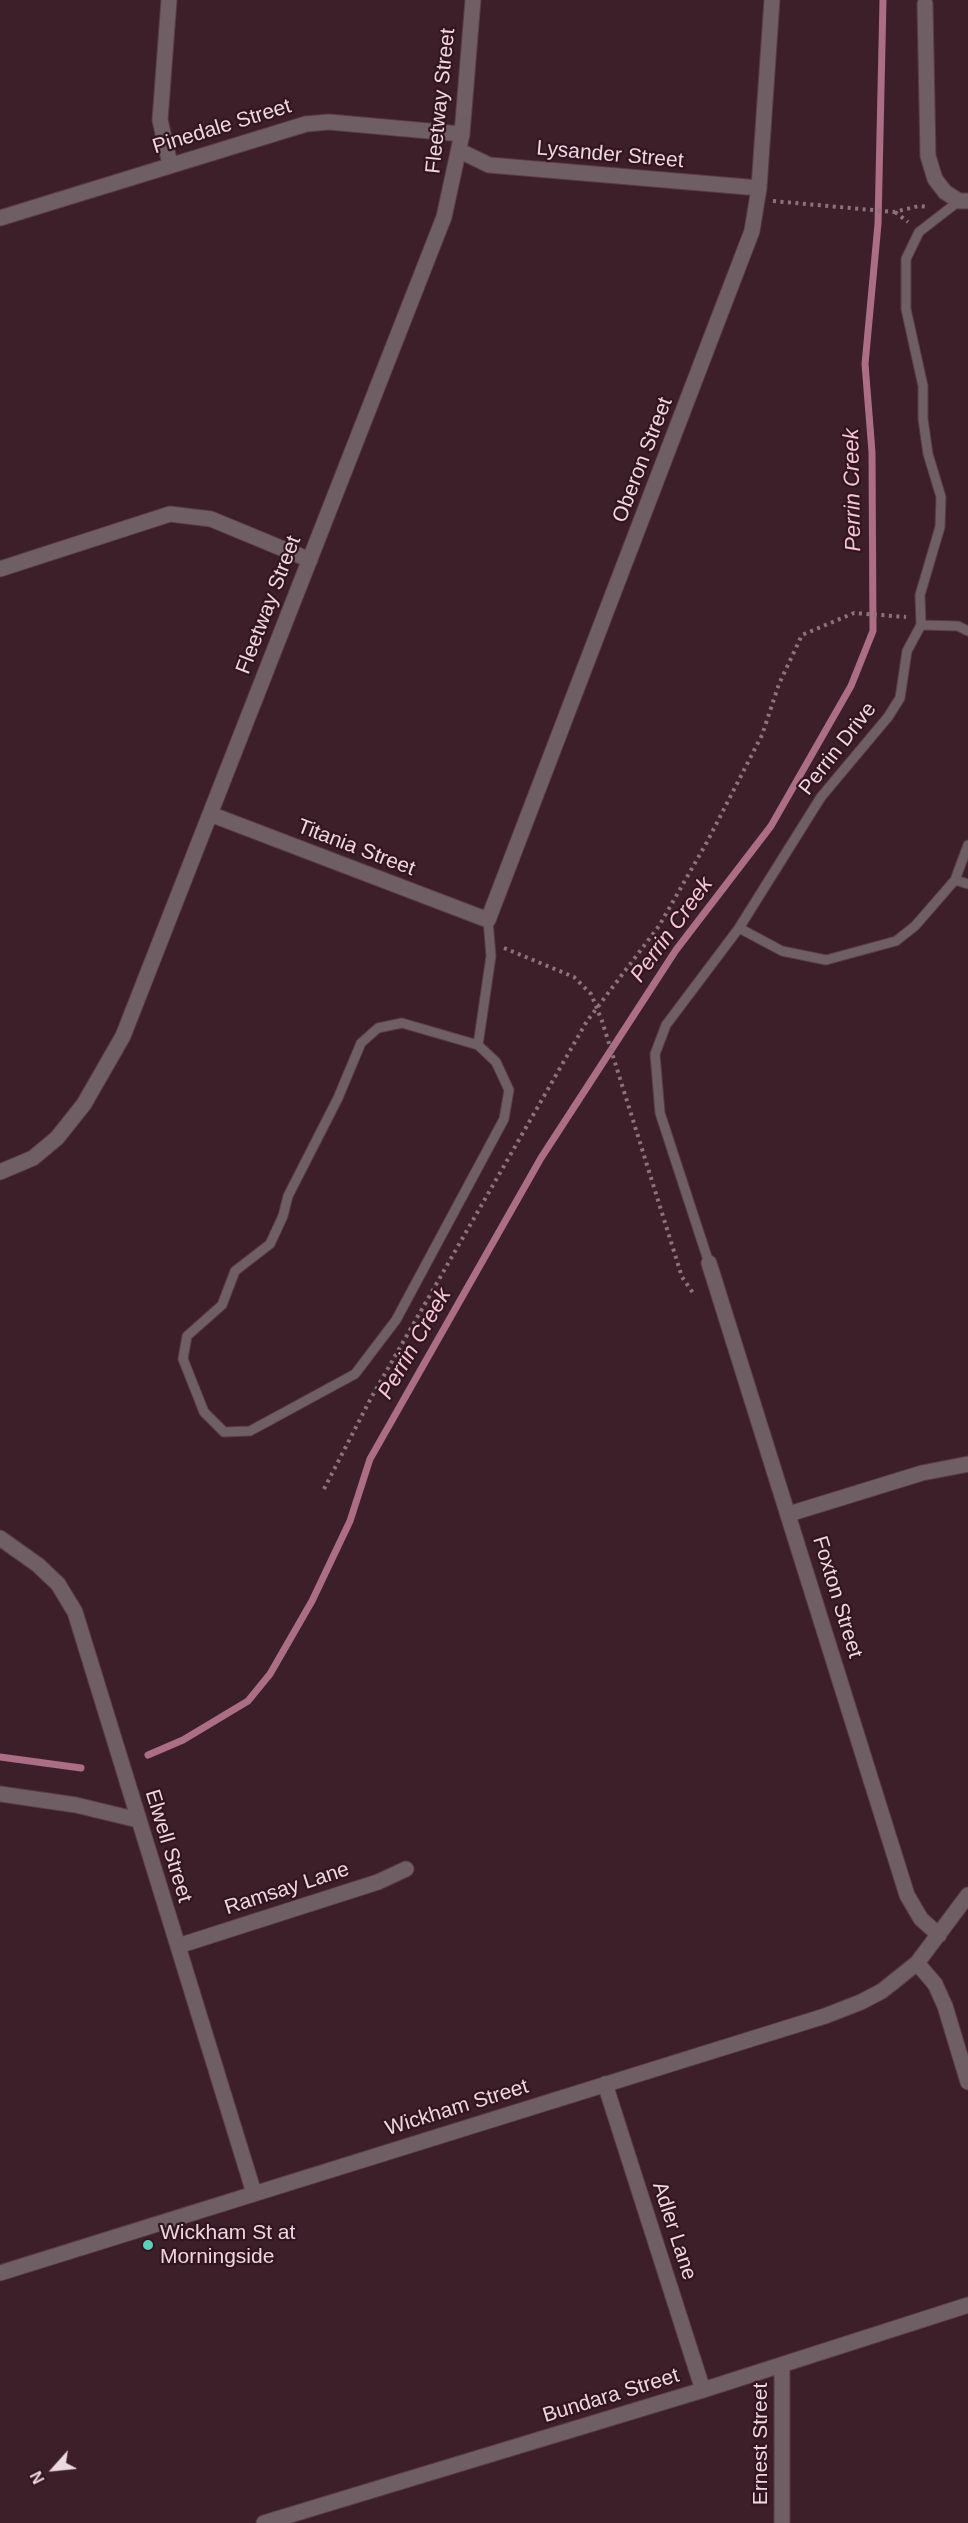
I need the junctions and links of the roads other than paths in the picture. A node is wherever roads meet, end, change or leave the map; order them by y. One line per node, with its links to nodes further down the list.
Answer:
1 (169, 0): 7 (street)
2 (473, 0): 5 (street, Fleetway Street)
3 (772, 0): 8 (street, Oberon Street)
4 (925, 2): 9 (street)
5 (462, 134): 6 (street, Fleetway Street); 7 (street, Pinedale Street)
6 (460, 151): 8 (street, Lysander Street); 11 (street, Fleetway Street)
7 (170, 164): 10 (street, Pinedale Street)
8 (759, 188): 19 (street, Oberon Street)
9 (963, 201): 13 (lane, Perrin Drive)
10 (0, 218)
11 (309, 560): 12 (street); 15 (street, Fleetway Street)
12 (0, 569)
13 (921, 625): 14 (lane); 20 (lane, Perrin Drive)
14 (968, 631)
15 (210, 814): 19 (street, Titania Street); 22 (street, Fleetway Street)
16 (968, 846): 17 (lane)
17 (955, 880): 18 (lane); 20 (lane)
18 (968, 884)
19 (488, 921): 21 (lane)
20 (739, 928): 23 (lane, Perrin Drive)
21 (478, 1045): 21 (lane)
22 (0, 1172)
23 (709, 1263): 25 (street, Foxton Street)
24 (968, 1464): 25 (street)
25 (789, 1514): 31 (street, Foxton Street)
26 (0, 1538): 28 (street, Elwell Street)
27 (0, 1794): 28 (street)
28 (138, 1820): 32 (street, Elwell Street)
29 (406, 1869): 32 (street, Ramsay Lane)
30 (968, 1895): 31 (street, Wickham Street)
31 (939, 1935): 33 (street, Wickham Street)
32 (178, 1946): 36 (street, Elwell Street)
33 (917, 1963): 34 (street); 35 (street, Wickham Street)
34 (968, 2082)
35 (605, 2084): 36 (street, Wickham Street); 40 (street, Adler Lane)
36 (254, 2193): 37 (street, Wickham Street)
37 (0, 2273)
38 (968, 2305): 39 (street, Bundara Street)
39 (782, 2365): 40 (street, Bundara Street); 42 (street, Ernest Street)
40 (703, 2390): 41 (street, Bundara Street)
41 (264, 2523)
42 (782, 2523)

